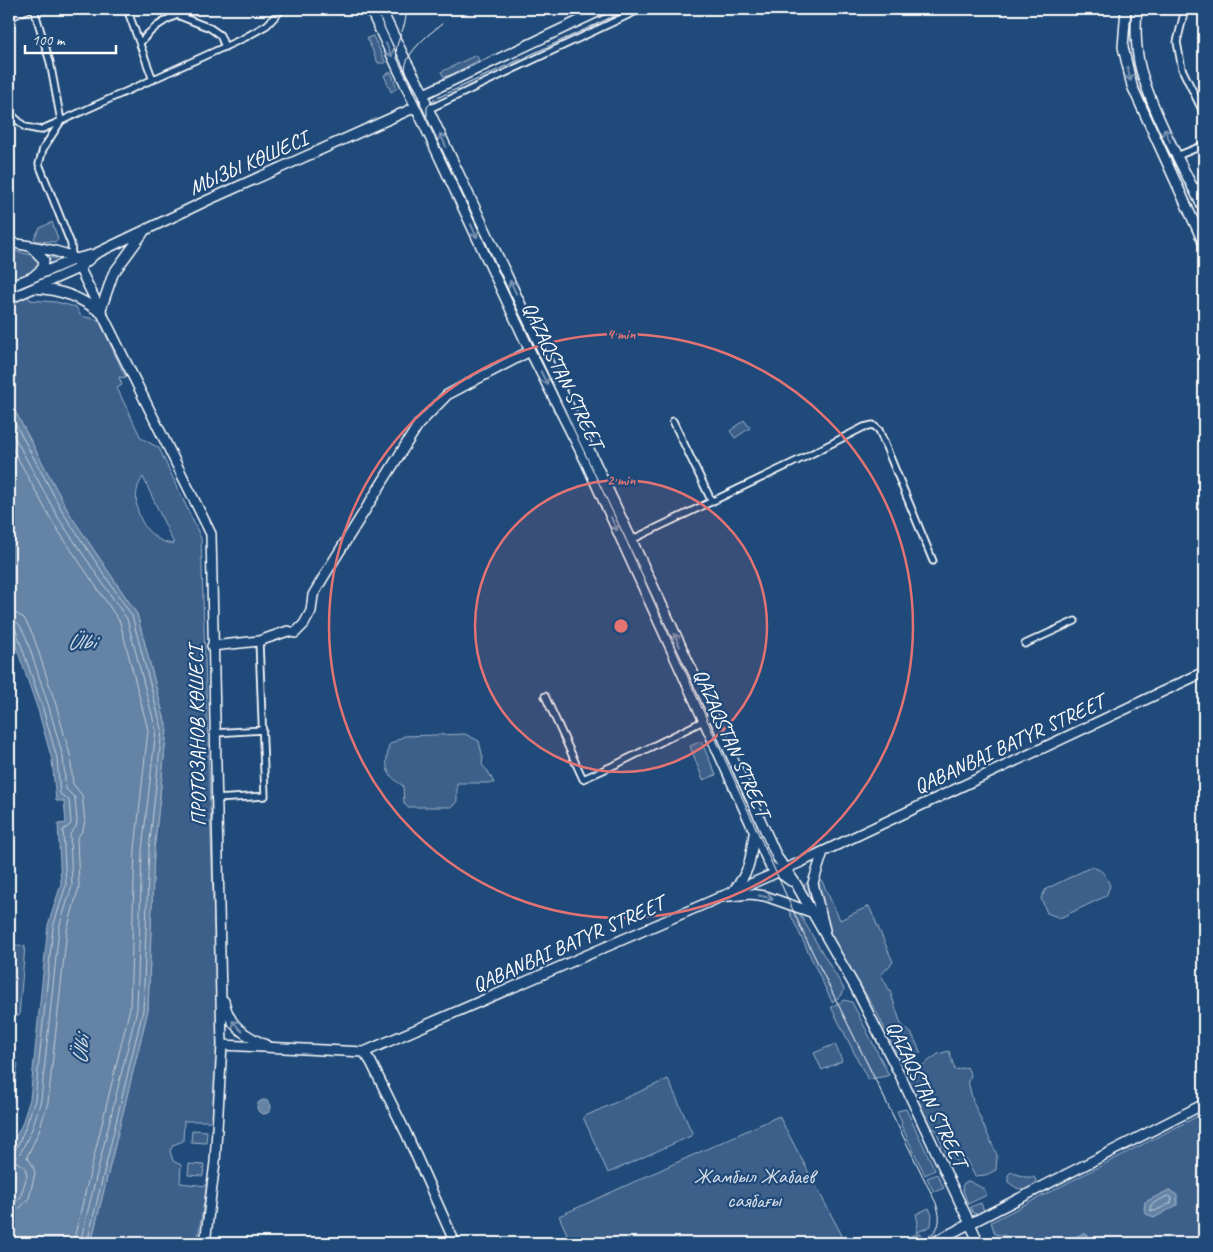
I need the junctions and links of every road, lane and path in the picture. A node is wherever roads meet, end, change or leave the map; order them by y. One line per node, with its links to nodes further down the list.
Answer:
1 (29, 9): 12 (street)
2 (34, 9): 25 (street)
3 (127, 9): 13 (street)
4 (282, 9): 14 (street)
5 (604, 9): 19 (main road)
6 (641, 9): 22 (street)
7 (1126, 9): 16 (main road)
8 (1138, 9): 15 (main road)
9 (1185, 9): 24 (street)
10 (382, 11): 11 (main road); 19 (main road, QAZAQSTAN STREET)
11 (372, 13): 18 (main road, QAZAQSTAN STREET, one-way to 18)
12 (9, 18)
13 (140, 44): 14 (street); 17 (street)
14 (225, 47): 17 (street)
15 (1139, 54): 16 (main road); 28 (main road, one-way to 15)
16 (1125, 56): 35 (main road, one-way to 35)
17 (153, 80): 25 (street)
18 (408, 90): 21 (main road, QAZAQSTAN STREET); 23 (main road)
19 (424, 94): 21 (main road); 22 (main road, QAZAQSTAN STREET)
20 (9, 104): 25 (street)
21 (416, 107): 23 (main road, МЫЗЫ КӨШЕСІ); 26 (main road, QAZAQSTAN STREET)
22 (429, 110): 31 (main road, QAZAQSTAN STREET, one-way to 22)
23 (400, 114): 26 (main road); 33 (main road, МЫЗЫ КӨШЕСІ)
24 (1204, 114)
25 (61, 121): 38 (street)
26 (424, 124): 31 (main road, QAZAQSTAN STREET)
27 (1204, 145): 28 (street)
28 (1177, 156): 30 (main road)
29 (1204, 183): 30 (street)
30 (1194, 189): 32 (main road)
31 (468, 208): 45 (main road, QAZAQSTAN STREET, one-way to 31); 46 (main road, QAZAQSTAN STREET, one-way to 46)
32 (1204, 210)
33 (144, 232): 37 (main road, МЫЗЫ КӨШЕСІ); 44 (main road)
34 (9, 242): 36 (main road)
35 (1204, 244)
36 (32, 248): 38 (main road); 40 (main road)
37 (95, 254): 38 (main road); 39 (main road)
38 (73, 258): 39 (main road, ПРОТОЗАНОВ КӨШЕСІ); 40 (main road)
39 (78, 268): 42 (main road); 44 (main road, ПРОТОЗАНОВ КӨШЕСІ)
40 (31, 277): 41 (main road)
41 (9, 287)
42 (33, 289): 43 (main road); 44 (main road)
43 (9, 299)
44 (100, 312): 56 (main road, ПРОТОЗАНОВ КӨШЕСІ)
45 (540, 346): 46 (main road); 49 (main road, QAZAQSTAN STREET)
46 (530, 351): 49 (main road, QAZAQSTAN STREET, one-way to 49); 54 (main road)
47 (672, 421): 48 (street)
48 (712, 502): 49 (street); 50 (street)
49 (627, 542): 51 (main road, QAZAQSTAN STREET); 52 (main road, QAZAQSTAN STREET)
50 (932, 561)
51 (657, 596): 52 (main road); 59 (main road, QAZAQSTAN STREET, one-way to 51)
52 (648, 600): 60 (main road, QAZAQSTAN STREET)
53 (1075, 621): 55 (street)
54 (259, 641): 56 (main road); 61 (street)
55 (1025, 644)
56 (212, 646): 62 (main road, ПРОТОЗАНОВ КӨШЕСІ)
57 (1204, 672): 65 (main road, QABANBAI BATYR STREET)
58 (545, 696): 60 (street)
59 (713, 716): 60 (street); 66 (main road, QAZAQSTAN STREET)
60 (703, 721): 64 (main road, QAZAQSTAN STREET)
61 (263, 730): 62 (street); 63 (street)
62 (215, 733): 63 (main road, ПРОТОЗАНОВ КӨШЕСІ)
63 (215, 799): 71 (main road, ПРОТОЗАНОВ КӨШЕСІ)
64 (754, 834): 66 (main road, QAZAQSTAN STREET); 67 (main road)
65 (827, 850): 66 (main road, QABANBAI BATYR STREET); 70 (main road)
66 (782, 870): 67 (main road, QABANBAI BATYR STREET); 69 (main road, QAZAQSTAN STREET)
67 (734, 890): 68 (main road, QABANBAI BATYR STREET)
68 (719, 897): 69 (main road, one-way to 69); 74 (main road, QABANBAI BATYR STREET)
69 (811, 912): 70 (main road, QAZAQSTAN STREET)
70 (825, 935): 76 (main road, QAZAQSTAN STREET)
71 (220, 989): 72 (main road, ПРОТОЗАНОВ КӨШЕСІ); 73 (main road, one-way to 71)
72 (222, 1045): 73 (main road); 77 (main road, ПРОТОЗАНОВ КӨШЕСІ)
73 (271, 1047): 74 (main road)
74 (364, 1052): 78 (main road)
75 (1204, 1104): 76 (main road)
76 (970, 1223): 79 (main road); 80 (main road, QAZAQSTAN STREET)
77 (205, 1243)
78 (455, 1243)
79 (932, 1243)
80 (979, 1243)

